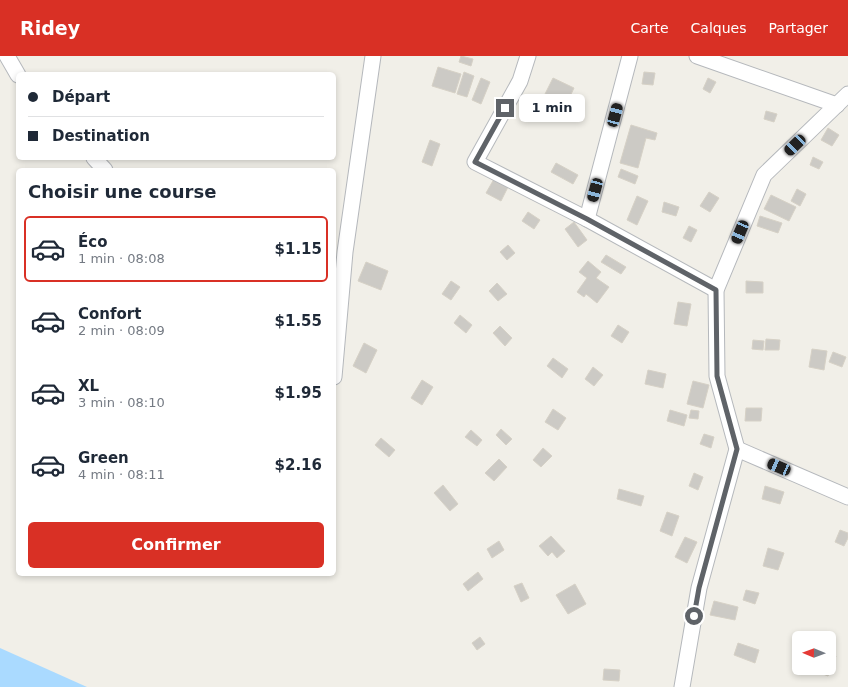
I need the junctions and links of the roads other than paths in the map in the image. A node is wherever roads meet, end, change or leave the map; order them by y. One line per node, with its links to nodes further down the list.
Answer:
1 (7, 56): 6 (street)
2 (373, 56): 13 (street)
3 (528, 56): 11 (street)
4 (630, 56): 11 (street)
5 (697, 56): 8 (street)
6 (16, 72)
7 (848, 94): 8 (street)
8 (837, 105): 12 (street)
9 (96, 160): 10 (street)
10 (103, 168)
11 (587, 219): 12 (street)
12 (716, 290): 14 (street)
13 (336, 354)
14 (737, 449): 15 (street); 16 (street)
15 (848, 497)
16 (682, 687)

